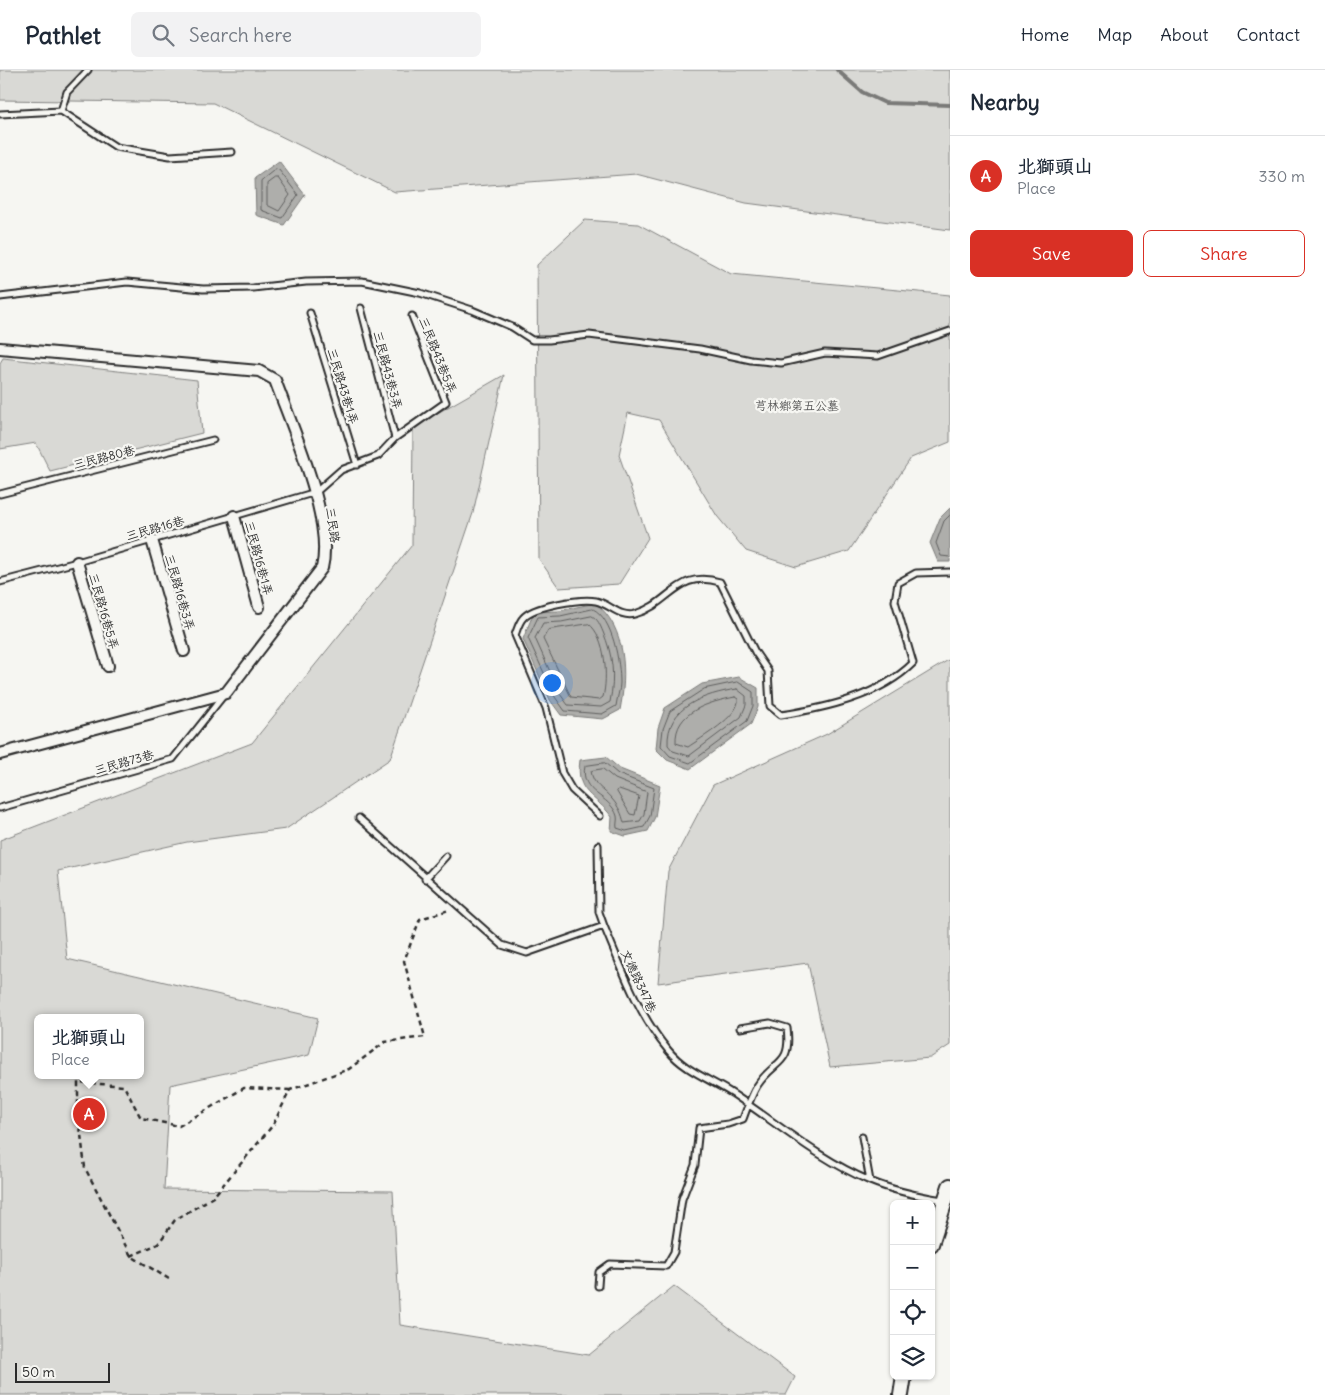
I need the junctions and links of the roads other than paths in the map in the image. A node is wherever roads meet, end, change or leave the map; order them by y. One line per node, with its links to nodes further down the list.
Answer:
1 (88, 70): 2 (lane)
2 (61, 111): 3 (lane); 4 (lane)
3 (0, 114)
4 (232, 152)
5 (0, 297): 9 (lane)
6 (361, 308): 11 (lane, 三民路43巷3弄)
7 (310, 313): 13 (lane, 三民路43巷1弄)
8 (412, 316): 11 (lane, 三民路43巷5弄)
9 (950, 331)
10 (0, 348): 14 (street, 三民路)
11 (395, 438): 13 (lane)
12 (213, 440): 15 (lane, 三民路80巷)
13 (357, 466): 14 (lane)
14 (316, 492): 16 (lane, 三民路16巷); 24 (street, 三民路)
15 (0, 494)
16 (234, 516): 17 (lane, 三民路16巷); 21 (street, 三民路16巷1弄)
17 (152, 540): 18 (lane, 三民路16巷); 22 (street, 三民路16巷3弄)
18 (77, 562): 20 (lane, 三民路16巷); 23 (street, 三民路16巷5弄)
19 (950, 572): 27 (lane)
20 (0, 582)
21 (259, 607)
22 (184, 650)
23 (108, 666)
24 (226, 693): 25 (street); 26 (lane, 三民路73巷)
25 (0, 754)
26 (0, 808)
27 (600, 816)
28 (358, 818): 31 (lane)
29 (598, 845): 32 (lane, 文德路347巷)
30 (446, 856): 31 (lane)
31 (425, 879): 32 (lane)
32 (604, 926): 34 (lane, 文德路347巷)
33 (740, 1028): 34 (lane)
34 (748, 1105): 36 (lane, 文德路347巷); 40 (lane)
35 (862, 1137): 36 (lane)
36 (870, 1181): 38 (lane, 文德路347巷)
37 (950, 1186): 38 (main road)
38 (944, 1200): 39 (main road)
39 (935, 1230)
40 (598, 1286)
41 (903, 1380): 42 (main road)
42 (900, 1395)

